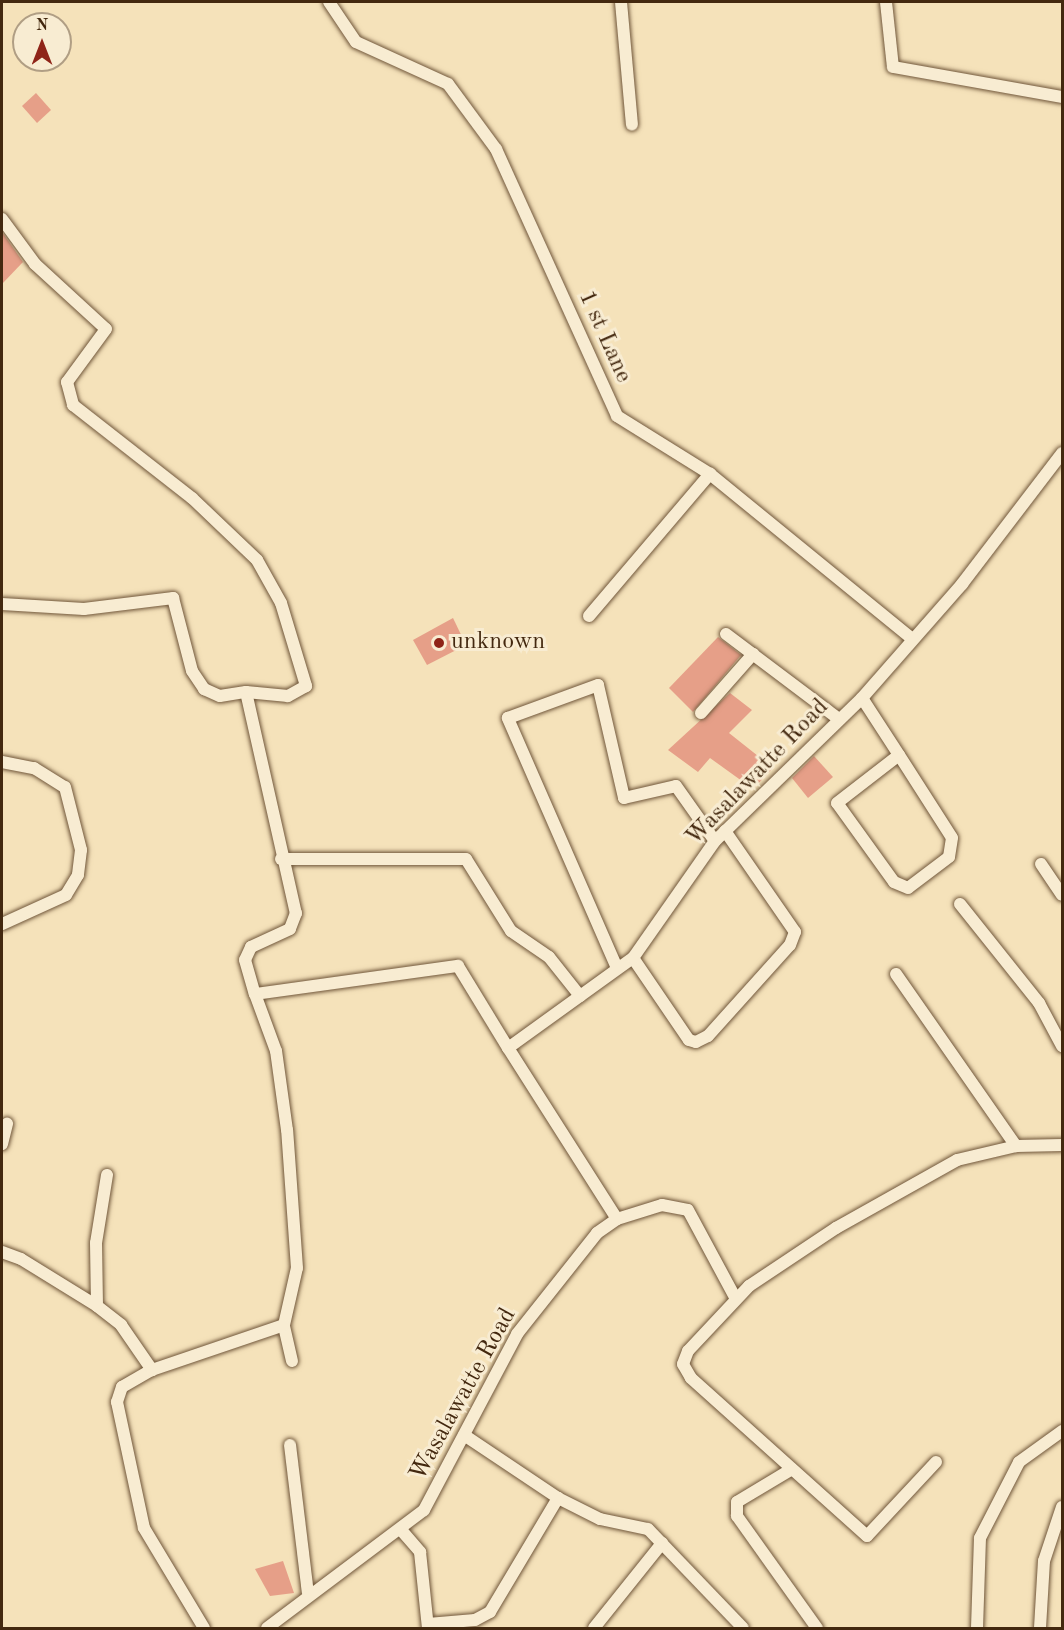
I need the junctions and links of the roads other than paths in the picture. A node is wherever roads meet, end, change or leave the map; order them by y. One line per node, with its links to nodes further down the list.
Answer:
1 (329, 2): 8 (street, 1 st Lane)
2 (621, 2): 5 (street)
3 (886, 2): 4 (street)
4 (1062, 97)
5 (632, 125)
6 (2, 219): 14 (street)
7 (1062, 453): 12 (street, Wasalawatte Road)
8 (710, 474): 10 (street); 12 (street, 1 st Lane)
9 (2, 604): 14 (street)
10 (589, 616)
11 (726, 634): 13 (street)
12 (911, 638): 15 (street, Wasalawatte Road)
13 (753, 654): 16 (street); 17 (street)
14 (246, 692): 22 (street)
15 (862, 698): 17 (street, Wasalawatte Road); 18 (street)
16 (701, 712)
17 (839, 719): 20 (street, Wasalawatte Road)
18 (899, 755): 18 (street)
19 (2, 762): 26 (street)
20 (725, 831): 21 (street, Wasalawatte Road); 27 (street)
21 (715, 841): 27 (street, Wasalawatte Road); 28 (street)
22 (281, 859): 30 (street); 31 (street)
23 (1041, 864): 24 (street)
24 (1062, 895)
25 (960, 904): 32 (street)
26 (2, 924)
27 (633, 958): 28 (street, Wasalawatte Road)
28 (617, 968): 31 (street, Wasalawatte Road)
29 (896, 974): 37 (street)
30 (255, 994): 33 (street); 43 (street)
31 (580, 996): 33 (street, Wasalawatte Road)
32 (1062, 1046)
33 (508, 1048): 39 (street)
34 (7, 1124): 35 (street)
35 (2, 1144)
36 (1062, 1145): 37 (street)
37 (1016, 1146): 41 (street)
38 (107, 1176): 42 (street)
39 (617, 1219): 41 (street, Wasalawatte Road); 47 (street, Wasalawatte Road)
40 (2, 1252): 42 (street)
41 (736, 1299): 50 (street)
42 (97, 1306): 45 (street)
43 (284, 1325): 44 (street); 45 (street)
44 (292, 1361)
45 (152, 1370): 58 (street)
46 (1062, 1431): 62 (street)
47 (464, 1435): 51 (street); 53 (street, Wasalawatte Road)
48 (290, 1445): 55 (street)
49 (936, 1462): 50 (street)
50 (792, 1469): 61 (street)
51 (558, 1498): 54 (street); 57 (street)
52 (1062, 1507): 63 (street)
53 (402, 1531): 55 (street, Wasalawatte Road); 57 (street)
54 (662, 1543): 56 (street); 60 (street)
55 (308, 1593): 59 (street, Wasalawatte Road)
56 (599, 1626)
57 (428, 1627)
58 (204, 1629)
59 (267, 1629)
60 (743, 1629)
61 (817, 1629)
62 (977, 1629)
63 (1040, 1629)

